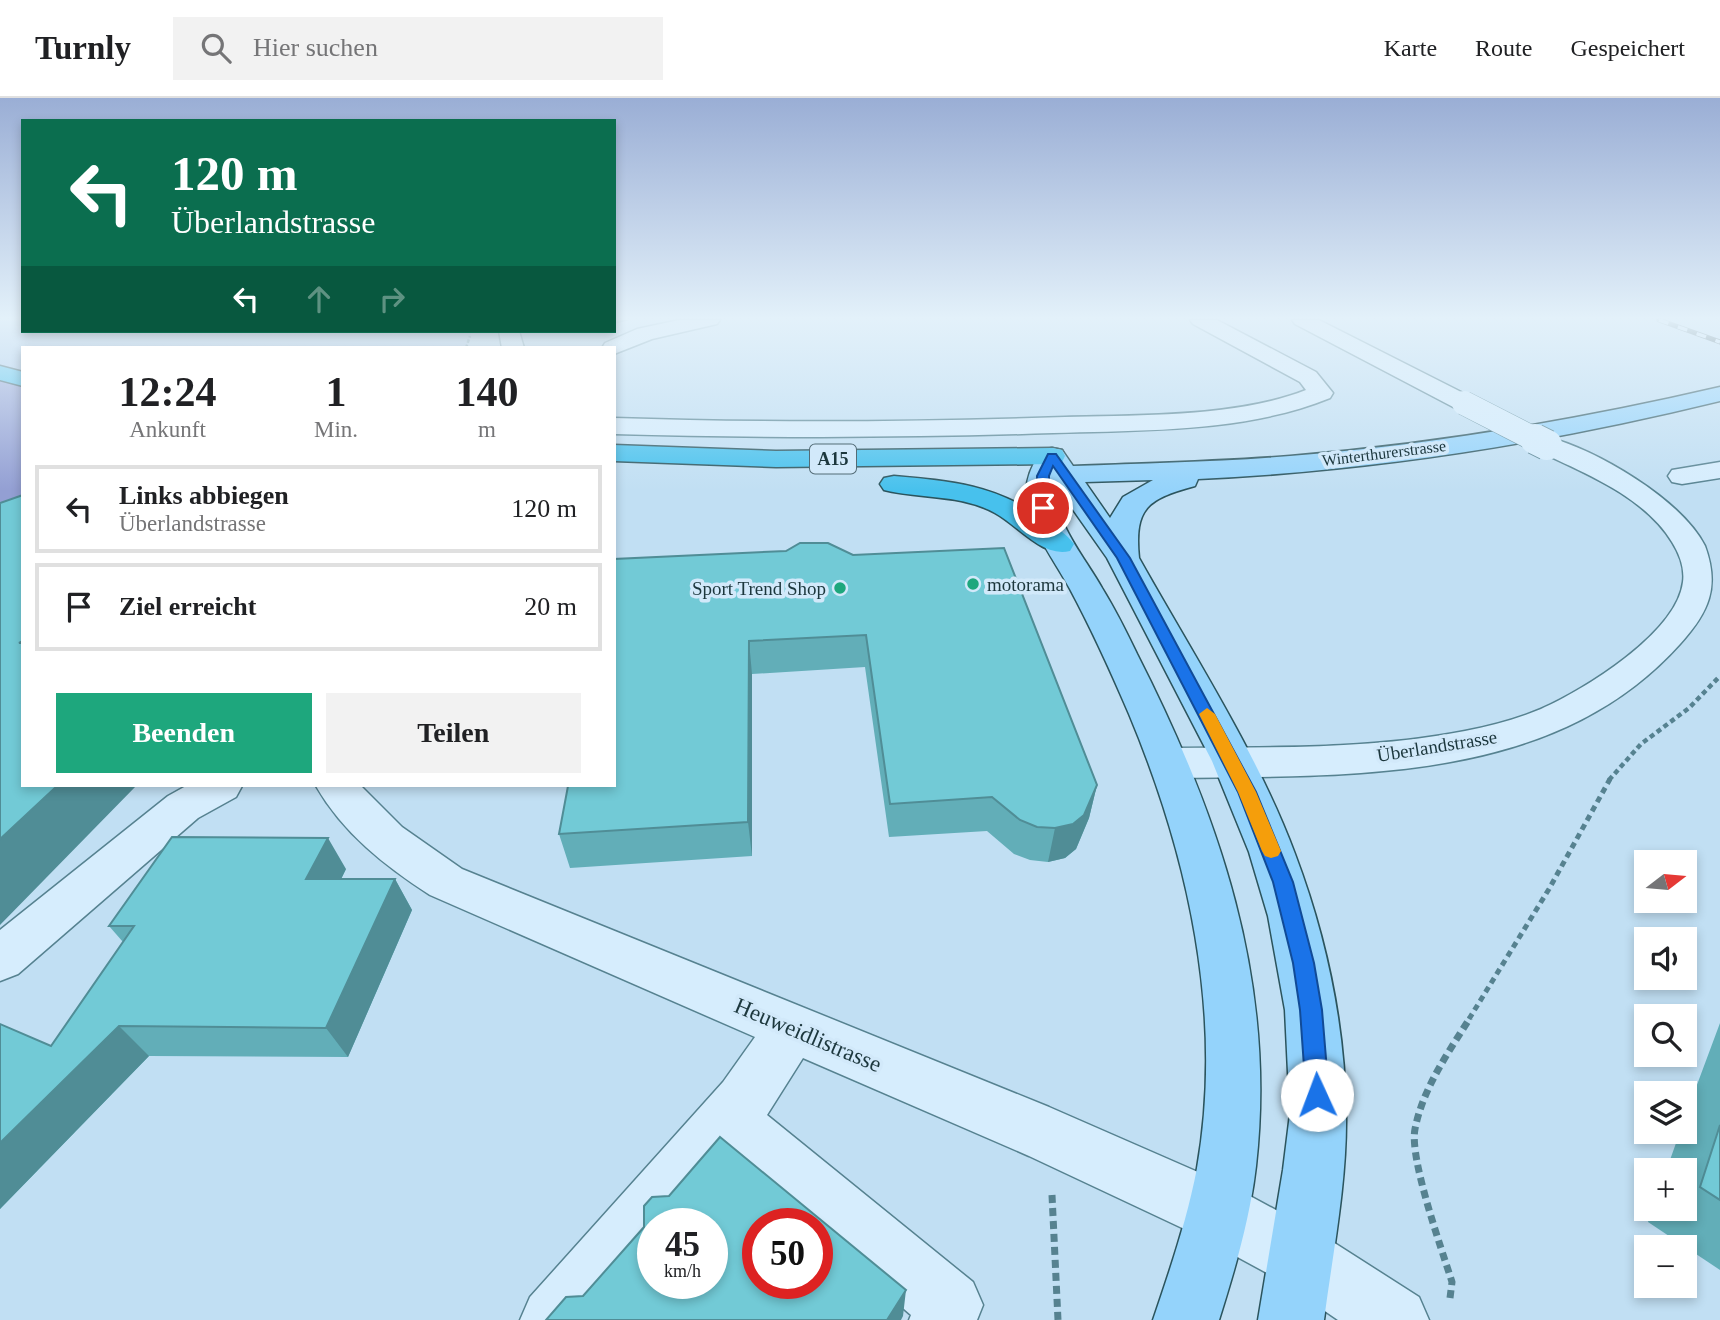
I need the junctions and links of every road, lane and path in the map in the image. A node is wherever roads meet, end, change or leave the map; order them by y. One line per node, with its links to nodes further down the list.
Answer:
1 (1308, 377): 6 (street)
2 (1396, 377): 5 (street)
3 (1720, 394): 10 (main road, Winterthurerstrasse)
4 (1534, 409): 5 (main road, Winterthurerstrasse)
5 (1456, 413): 15 (street, Überlandstrasse, bridge)
6 (616, 426)
7 (1382, 431): 9 (main road, Winterthurerstrasse)
8 (616, 453): 9 (highway, A15)
9 (1054, 469): 10 (main road, Winterthurerstrasse); 16 (main road); 16 (highway); 17 (main road)
10 (1226, 469): 17 (main road)
11 (1720, 470): 13 (street)
12 (616, 476): 14 (highway, A15)
13 (1682, 477)
14 (832, 485)
15 (1703, 541): 19 (street, Überlandstrasse)
16 (1059, 544): 20 (main road)
17 (1124, 558): 19 (main road)
18 (1720, 676): 29 (path)
19 (1232, 761): 20 (street, Überlandstrasse); 28 (main road)
20 (1169, 763): 27 (main road)
21 (219, 787): 23 (street)
22 (338, 787): 24 (street, Heuweidlistrasse)
23 (0, 960)
24 (792, 1029): 25 (street); 26 (street, Heuweidlistrasse)
25 (728, 1119): 30 (street); 31 (street)
26 (1049, 1136): 27 (street, Heuweidlistrasse); 32 (path)
27 (1217, 1212): 28 (street, Heuweidlistrasse); 33 (main road)
28 (1300, 1257): 29 (street, Heuweidlistrasse); 34 (main road)
29 (1422, 1314)
30 (553, 1320)
31 (942, 1320)
32 (1058, 1320)
33 (1186, 1320)
34 (1291, 1320)

